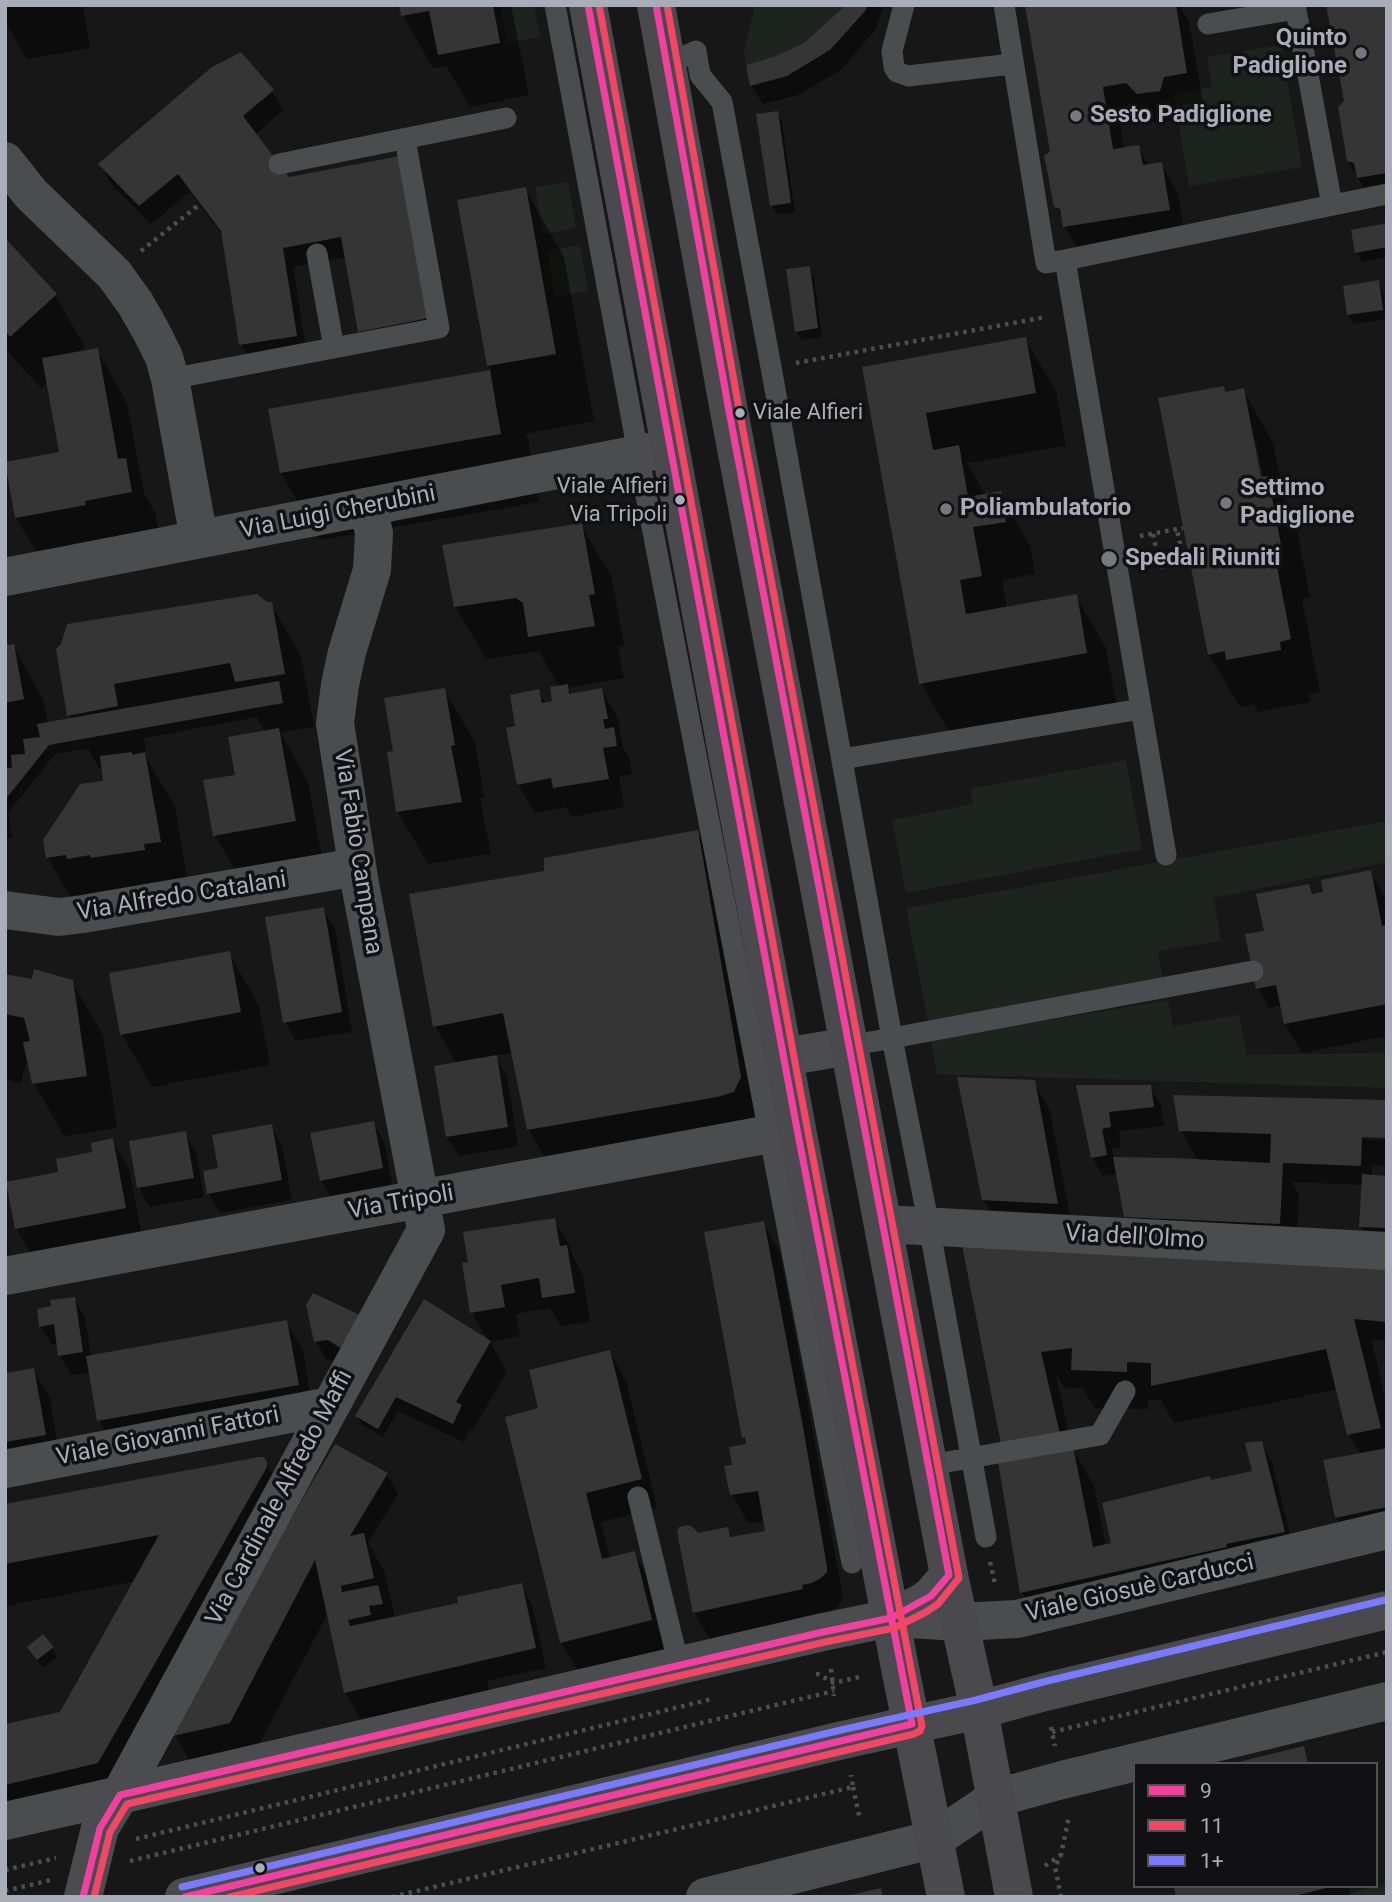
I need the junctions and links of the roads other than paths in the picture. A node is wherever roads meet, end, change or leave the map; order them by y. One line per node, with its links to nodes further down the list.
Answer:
1 (555, 5): 20 (lane)
2 (588, 5): 20 (main road)
3 (656, 5): 8 (main road)
4 (904, 5): 9 (lane)
5 (1004, 5): 9 (lane)
6 (1295, 7): 7 (lane); 15 (lane)
7 (1208, 24)
8 (668, 64): 25 (lane); 31 (main road)
9 (1013, 64): 17 (lane)
10 (506, 118): 11 (lane)
11 (405, 139): 13 (lane); 18 (lane)
12 (5, 161): 19 (street)
13 (279, 164)
14 (1387, 194): 15 (lane)
15 (1332, 205): 17 (lane)
16 (317, 254): 18 (lane)
17 (1065, 260): 24 (lane)
18 (334, 348): 19 (lane)
19 (170, 379): 22 (street)
20 (655, 451): 21 (street, Via Luigi Cherubini); 32 (main road); 33 (lane)
21 (368, 507): 22 (street, Via Luigi Cherubini); 27 (street, Via Fabio Campana)
22 (199, 539): 23 (street, Via Luigi Cherubini)
23 (5, 577)
24 (1141, 709): 25 (lane); 26 (lane)
25 (842, 760): 30 (lane)
26 (1166, 855)
27 (357, 867): 28 (street, Via Alfredo Catalani); 34 (street, Via Fabio Campana)
28 (5, 910)
29 (1253, 971): 30 (lane)
30 (892, 1038): 31 (lane); 36 (lane)
31 (849, 1046): 32 (street); 35 (main road)
32 (785, 1057): 33 (main road)
33 (784, 1132): 34 (street, Via Tripoli); 47 (lane); 50 (main road)
34 (420, 1199): 38 (street, Via Tripoli); 40 (street, Via Cardinale Alfredo Maffi)
35 (883, 1224): 36 (street, Via dell'Olmo); 42 (main road)
36 (929, 1226): 37 (street, Via dell'Olmo); 41 (lane)
37 (1387, 1251)
38 (5, 1276)
39 (1125, 1391): 41 (lane)
40 (330, 1406): 43 (street, Viale Giovanni Fattori); 58 (street, Via Cardinale Alfredo Maffi)
41 (971, 1458): 42 (lane); 46 (lane)
42 (930, 1465): 48 (main road)
43 (5, 1469)
44 (638, 1497): 52 (lane)
45 (1387, 1530): 51 (street, Viale Giosuè Carducci)
46 (986, 1537)
47 (852, 1563)
48 (950, 1575): 50 (street, Viale Giosuè Carducci); 51 (main road)
49 (1387, 1610): 54 (main road)
50 (891, 1618): 51 (street, Viale Giosuè Carducci); 52 (street, Viale Giosuè Carducci); 55 (main road)
51 (960, 1622): 54 (main road)
52 (679, 1666): 58 (street, Viale Giosuè Carducci)
53 (1387, 1701): 56 (street)
54 (979, 1710): 55 (main road); 59 (main road)
55 (912, 1724): 61 (main road); 63 (main road)
56 (1136, 1762)
57 (1133, 1763): 59 (street)
58 (120, 1795): 60 (street, Viale Giosuè Carducci); 62 (street)
59 (996, 1798): 61 (street); 66 (main road)
60 (5, 1821)
61 (935, 1839): 64 (street); 65 (main road)
62 (90, 1872)
63 (184, 1897)
64 (705, 1897)
65 (946, 1897)
66 (1014, 1897)

